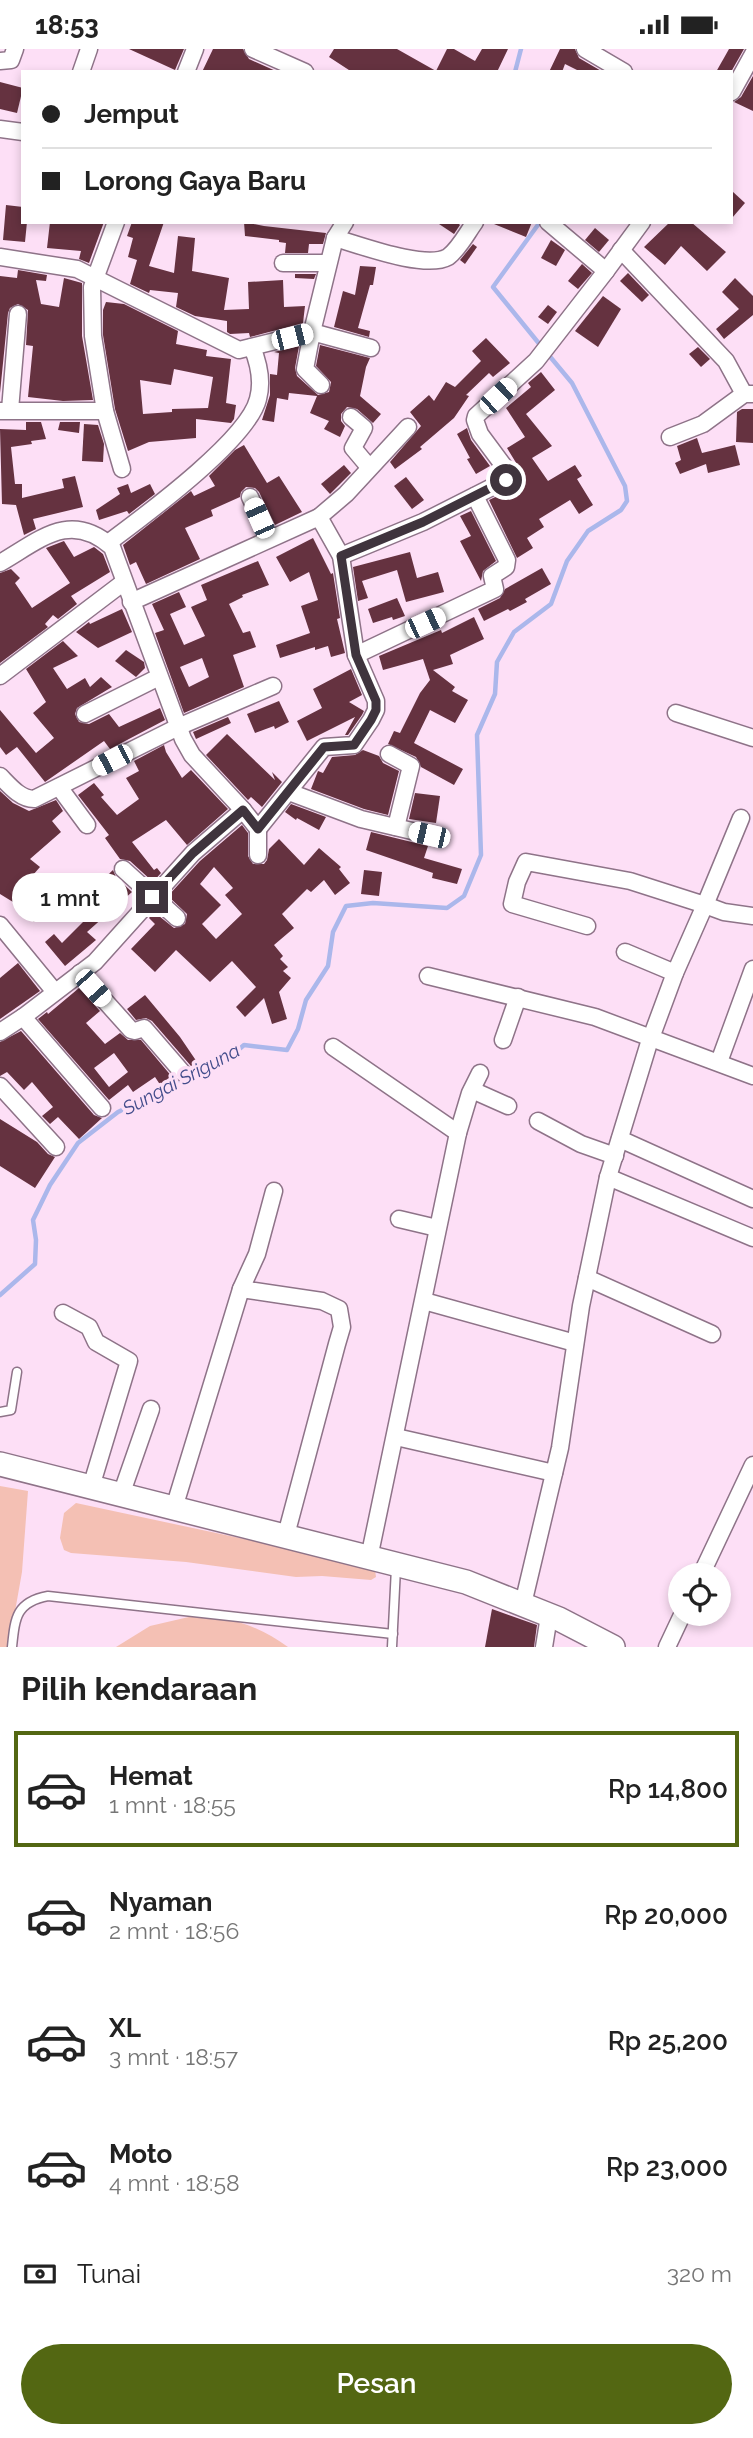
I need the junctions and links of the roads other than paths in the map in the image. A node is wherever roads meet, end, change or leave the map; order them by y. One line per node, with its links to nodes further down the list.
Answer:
1 (15, 49): 7 (street)
2 (89, 49): 9 (street)
3 (195, 49): 10 (street)
4 (253, 49): 8 (street)
5 (585, 49): 11 (street)
6 (753, 54): 12 (street)
7 (0, 61)
8 (288, 68)
9 (82, 70)
10 (187, 70)
11 (621, 70)
12 (733, 90)
13 (0, 129): 14 (street)
14 (21, 132)
15 (115, 224): 26 (street)
16 (344, 224): 20 (street)
17 (474, 224): 20 (street)
18 (550, 224): 25 (street)
19 (640, 224): 21 (street)
20 (335, 238): 24 (street)
21 (621, 250): 25 (street); 32 (street)
22 (0, 257): 26 (street)
23 (283, 263): 24 (street)
24 (328, 263): 28 (street)
25 (606, 271): 40 (street)
26 (96, 276): 29 (street); 34 (street)
27 (18, 314): 33 (street)
28 (312, 332): 29 (street); 30 (street); 31 (street)
29 (252, 347): 44 (street)
30 (370, 348)
31 (321, 385)
32 (746, 393): 37 (street)
33 (5, 410): 34 (street)
34 (105, 411): 39 (street)
35 (351, 417): 38 (street)
36 (408, 428): 38 (street)
37 (670, 437)
38 (369, 467): 42 (street)
39 (122, 469)
40 (475, 496): 45 (street); 49 (street)
41 (250, 497): 43 (street)
42 (319, 517): 43 (street); 45 (street)
43 (269, 538): 48 (street)
44 (108, 543): 46 (street); 47 (street)
45 (341, 556): 49 (street)
46 (0, 563)
47 (124, 582): 48 (street); 50 (street)
48 (131, 602): 51 (street)
49 (356, 655): 60 (street)
50 (0, 676)
51 (159, 677): 54 (street); 55 (street)
52 (273, 686): 55 (street)
53 (676, 713): 56 (street)
54 (85, 714)
55 (178, 727): 59 (street); 61 (street)
56 (753, 738)
57 (389, 754): 64 (street)
58 (0, 776): 59 (street)
59 (59, 787): 63 (street)
60 (289, 792): 64 (street); 65 (street)
61 (243, 810): 65 (street); 69 (street)
62 (741, 818): 70 (street)
63 (87, 824)
64 (396, 827): 66 (street)
65 (258, 829): 67 (street)
66 (429, 835)
67 (258, 856)
68 (123, 869): 69 (street)
69 (152, 897): 72 (street); 77 (street)
70 (705, 905): 71 (street); 74 (street); 78 (street)
71 (753, 916)
72 (177, 918)
73 (0, 925): 80 (street)
74 (587, 926)
75 (625, 952): 78 (street)
76 (753, 969): 87 (street)
77 (80, 973): 80 (street); 88 (street)
78 (675, 973): 84 (street)
79 (428, 976): 81 (street)
80 (55, 992): 82 (street)
81 (518, 997): 84 (street); 85 (street)
82 (23, 1017): 83 (street); 94 (street)
83 (0, 1032)
84 (651, 1037): 87 (street); 97 (street)
85 (503, 1040)
86 (333, 1047): 96 (street)
87 (719, 1062): 90 (street)
88 (182, 1072)
89 (480, 1073): 92 (street)
90 (753, 1076)
91 (0, 1086): 98 (street)
92 (472, 1090): 93 (street); 96 (street)
93 (508, 1106)
94 (102, 1108)
95 (538, 1121): 99 (street)
96 (458, 1133): 104 (street)
97 (620, 1139): 99 (street); 102 (street)
98 (56, 1147)
99 (615, 1156): 100 (street)
100 (608, 1177): 105 (street); 106 (street)
101 (274, 1191): 107 (street)
102 (753, 1199)
103 (399, 1219): 104 (street)
104 (438, 1228): 108 (street)
105 (753, 1238)
106 (587, 1277): 110 (street); 111 (street)
107 (241, 1289): 121 (street); 122 (street)
108 (425, 1301): 111 (street); 115 (street)
109 (63, 1313): 119 (street)
110 (712, 1334)
111 (576, 1343): 118 (street)
112 (18, 1372): 114 (lane)
113 (151, 1409): 120 (street)
114 (0, 1412)
115 (396, 1437): 118 (street); 123 (street)
116 (0, 1464): 119 (main road)
117 (753, 1465): 124 (street)
118 (554, 1473): 126 (street)
119 (91, 1487): 120 (main road)
120 (121, 1495): 121 (main road)
121 (174, 1508): 122 (main road)
122 (286, 1535): 123 (main road)
123 (369, 1557): 125 (main road)
124 (707, 1563)
125 (396, 1565): 126 (main road); 129 (lane)
126 (523, 1604): 127 (main road)
127 (549, 1616): 132 (street); 133 (main road)
128 (677, 1626): 134 (street)
129 (393, 1634): 130 (lane); 131 (lane)
130 (12, 1647)
131 (392, 1647)
132 (544, 1647)
133 (613, 1647)
134 (667, 1647)

